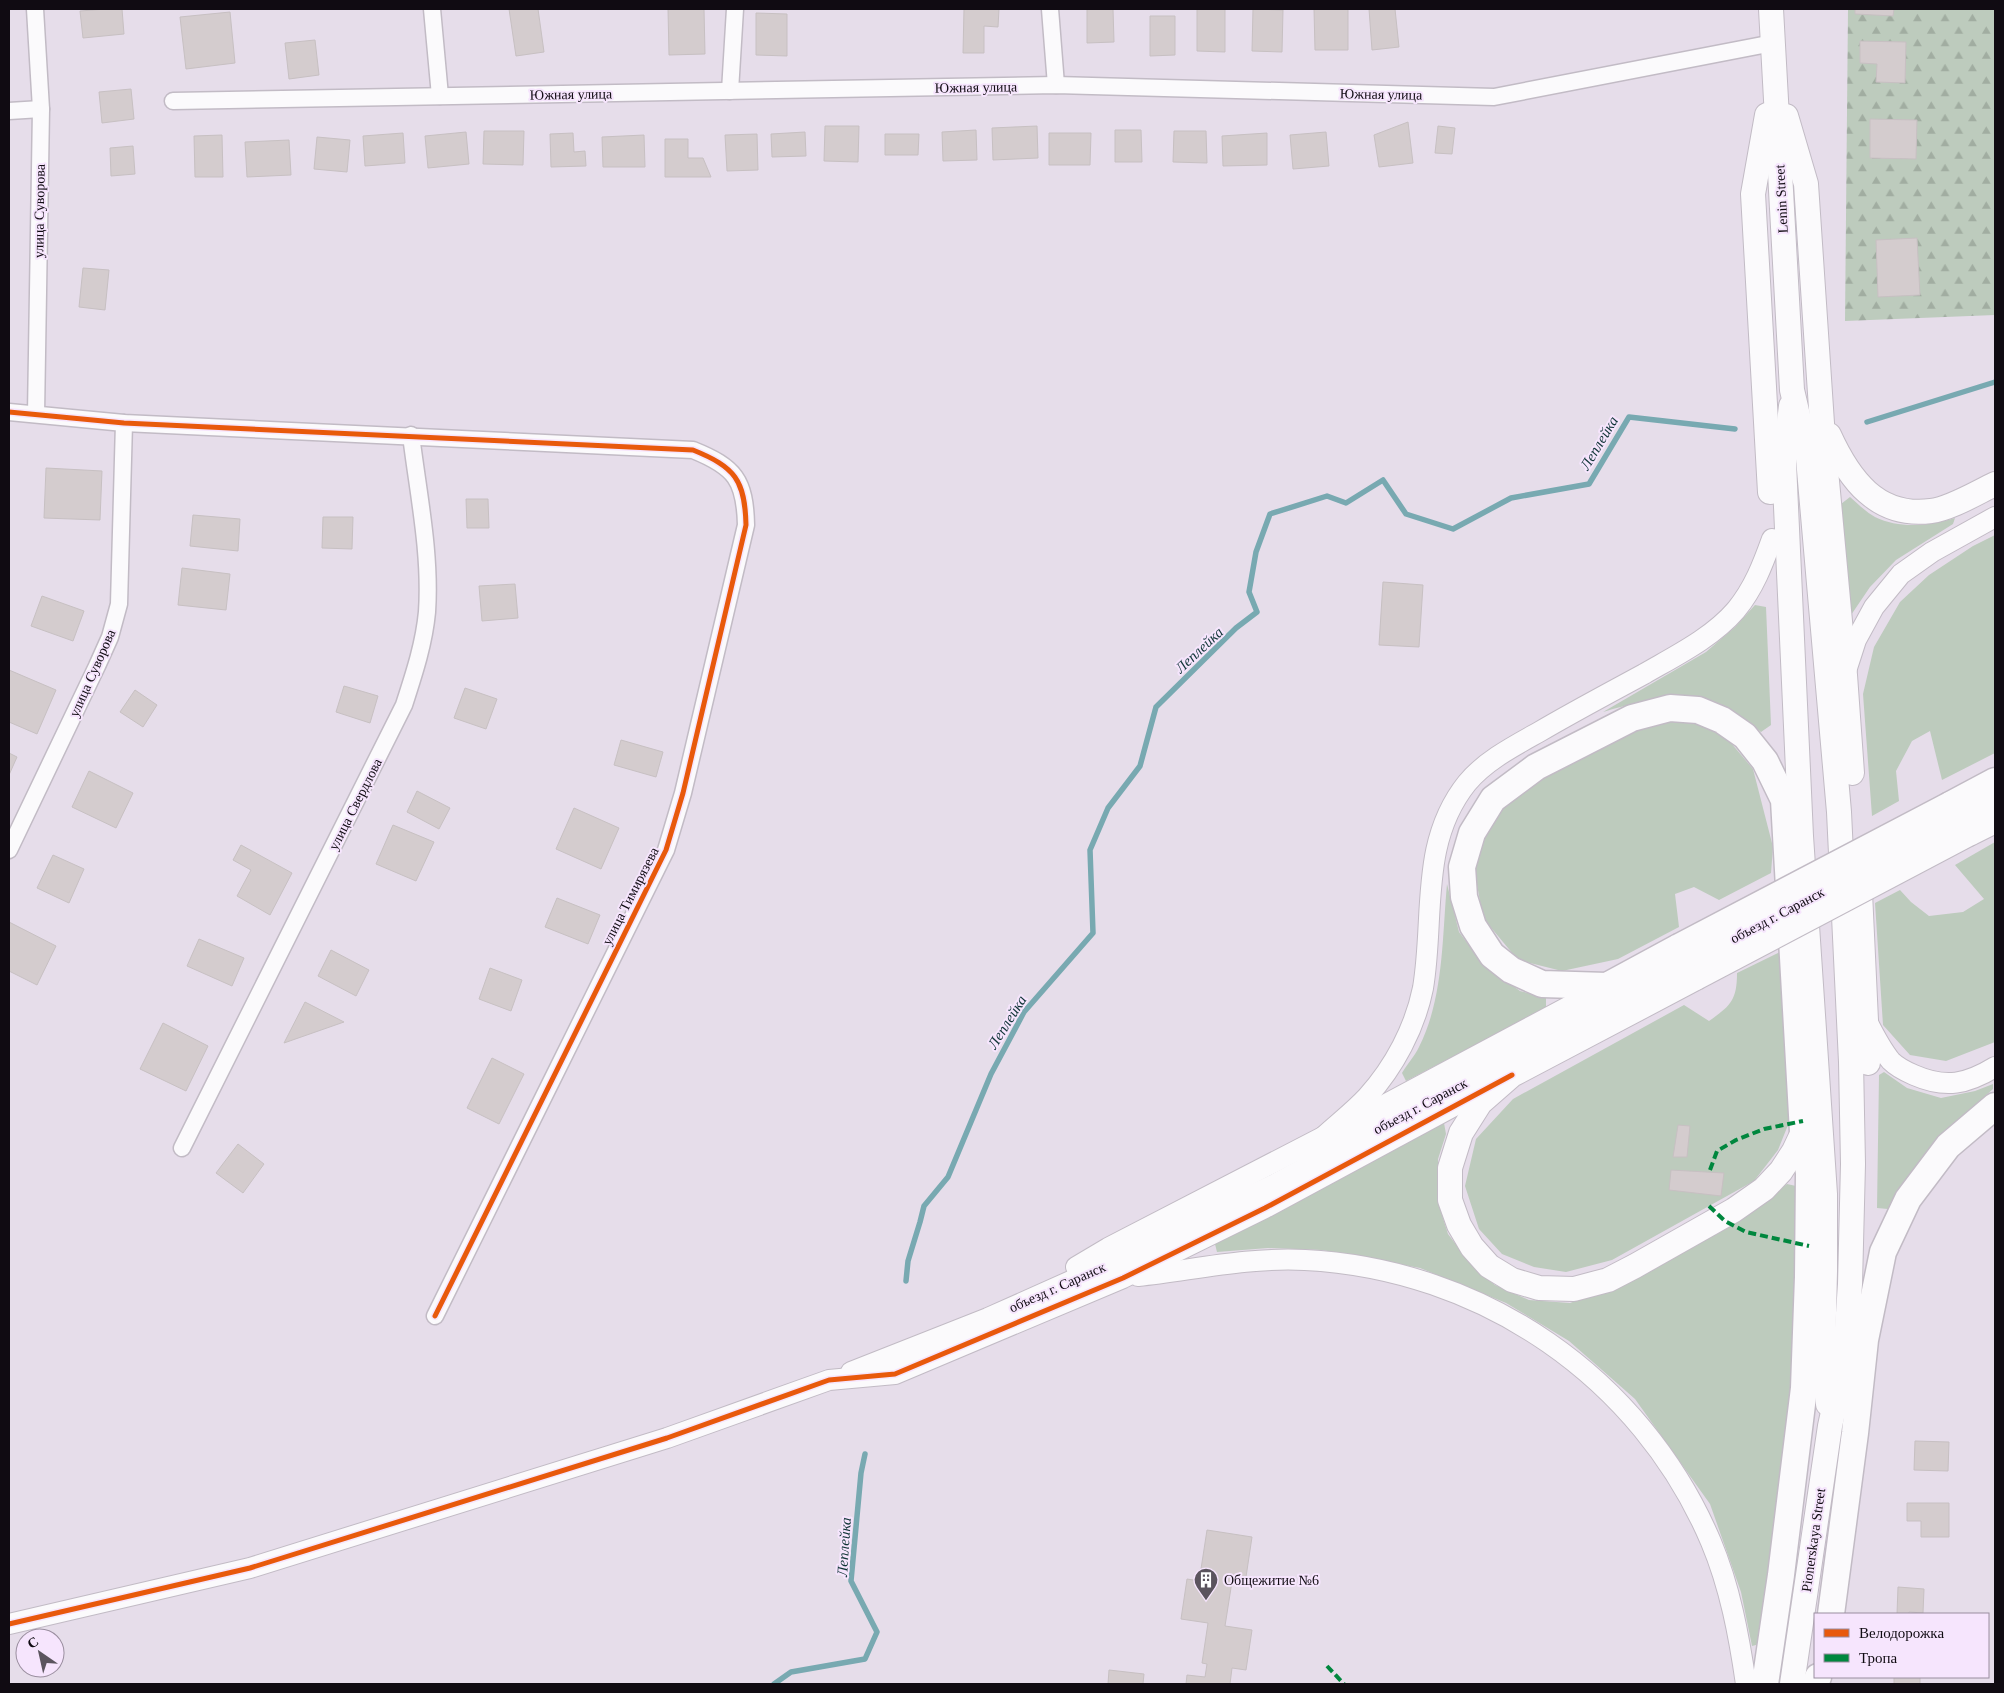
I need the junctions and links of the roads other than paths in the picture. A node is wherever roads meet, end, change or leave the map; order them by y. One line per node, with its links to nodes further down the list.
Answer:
1 (35, 9): 12 (street, улица Суворова)
2 (432, 9): 10 (street)
3 (735, 9): 9 (street)
4 (1050, 9): 8 (street)
5 (1771, 9): 6 (main road, Lenin Street)
6 (1773, 43): 7 (main road, Lenin Street); 8 (street, Южная улица)
7 (1774, 76): 14 (main road, Lenin Street); 17 (main road); 22 (main road)
8 (1056, 86): 9 (street, Южная улица)
9 (730, 91): 10 (street, Южная улица)
10 (440, 96): 11 (street, Южная улица)
11 (173, 101)
12 (41, 109): 13 (street); 16 (street, улица Суворова)
13 (9, 111)
14 (1792, 390): 44 (main road); 44 (main road)
15 (9, 412): 16 (street, улица Тимирязева)
16 (36, 414): 18 (street, улица Тимирязева)
17 (1821, 417): 20 (main road); 23 (main road)
18 (124, 423): 19 (street, улица Тимирязева); 29 (street, улица Суворова)
19 (411, 435): 38 (street, улица Свердлова); 41 (street, улица Тимирязева)
20 (1995, 484)
21 (1995, 517): 23 (street)
22 (1772, 539): 25 (main road); 37 (street)
23 (1845, 675): 32 (main road)
24 (1995, 781): 27 (main road)
25 (1784, 800): 31 (main road); 36 (main road)
26 (1995, 800): 27 (street)
27 (1959, 819): 28 (main road); 30 (main road, bridge); 30 (main road, bridge)
28 (1995, 820)
29 (9, 850)
30 (1688, 962): 31 (main road); 34 (main road); 40 (street, объезд г. Саранск)
31 (1607, 986): 37 (street)
32 (1866, 1018): 33 (street); 42 (main road)
33 (1995, 1066)
34 (1512, 1075): 36 (main road); 39 (street)
35 (1995, 1106): 42 (main road)
36 (1803, 1132): 48 (main road)
37 (1322, 1138): 40 (street)
38 (182, 1148)
39 (1123, 1278): 43 (street); 47 (street)
40 (1004, 1310): 43 (street, объезд г. Саранск)
41 (435, 1316)
42 (1865, 1340): 45 (main road)
43 (829, 1380): 46 (street)
44 (1830, 1426): 49 (main road, Pionerskaya Street)
45 (1831, 1613)
46 (9, 1624)
47 (1746, 1684)
48 (1764, 1684)
49 (1792, 1684)

